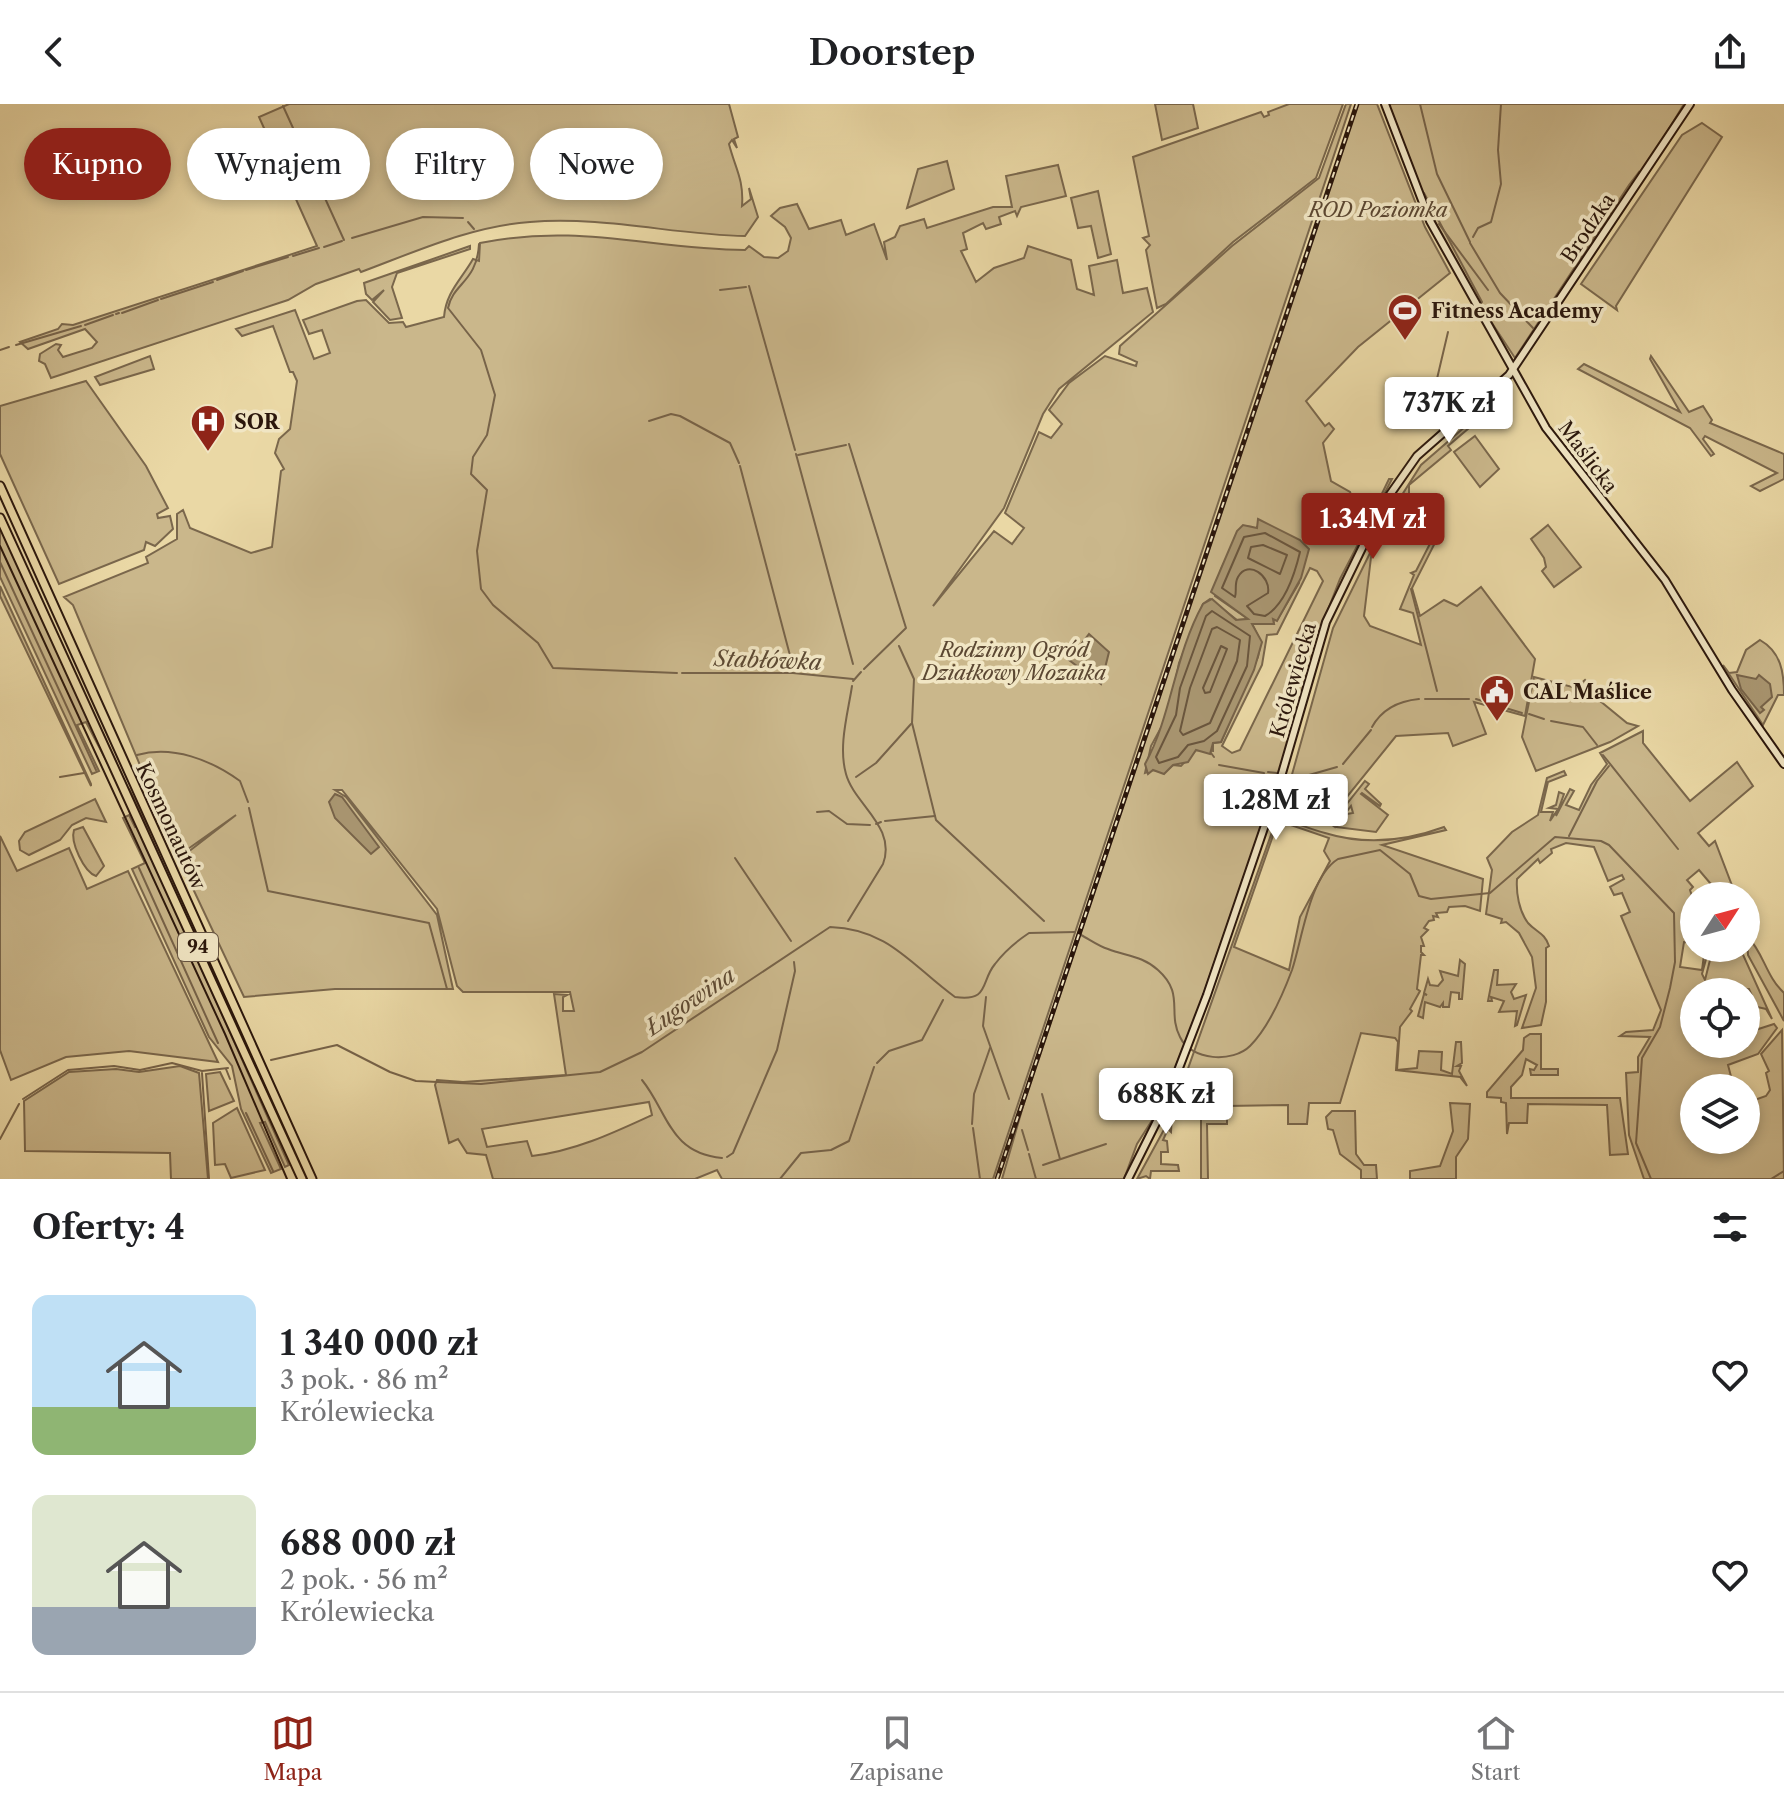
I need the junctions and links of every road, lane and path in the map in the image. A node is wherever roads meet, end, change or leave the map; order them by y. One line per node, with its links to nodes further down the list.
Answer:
1 (1385, 104): 3 (street, Maślicka)
2 (1690, 104): 3 (street, Brodzka)
3 (1513, 370): 6 (street, Maślicka); 9 (street, Królewiecka)
4 (0, 486): 8 (main road, Kosmonautów / 94)
5 (0, 518): 7 (main road, Kosmonautów / 94)
6 (1784, 764)
7 (302, 1179)
8 (312, 1179)
9 (1128, 1179)

